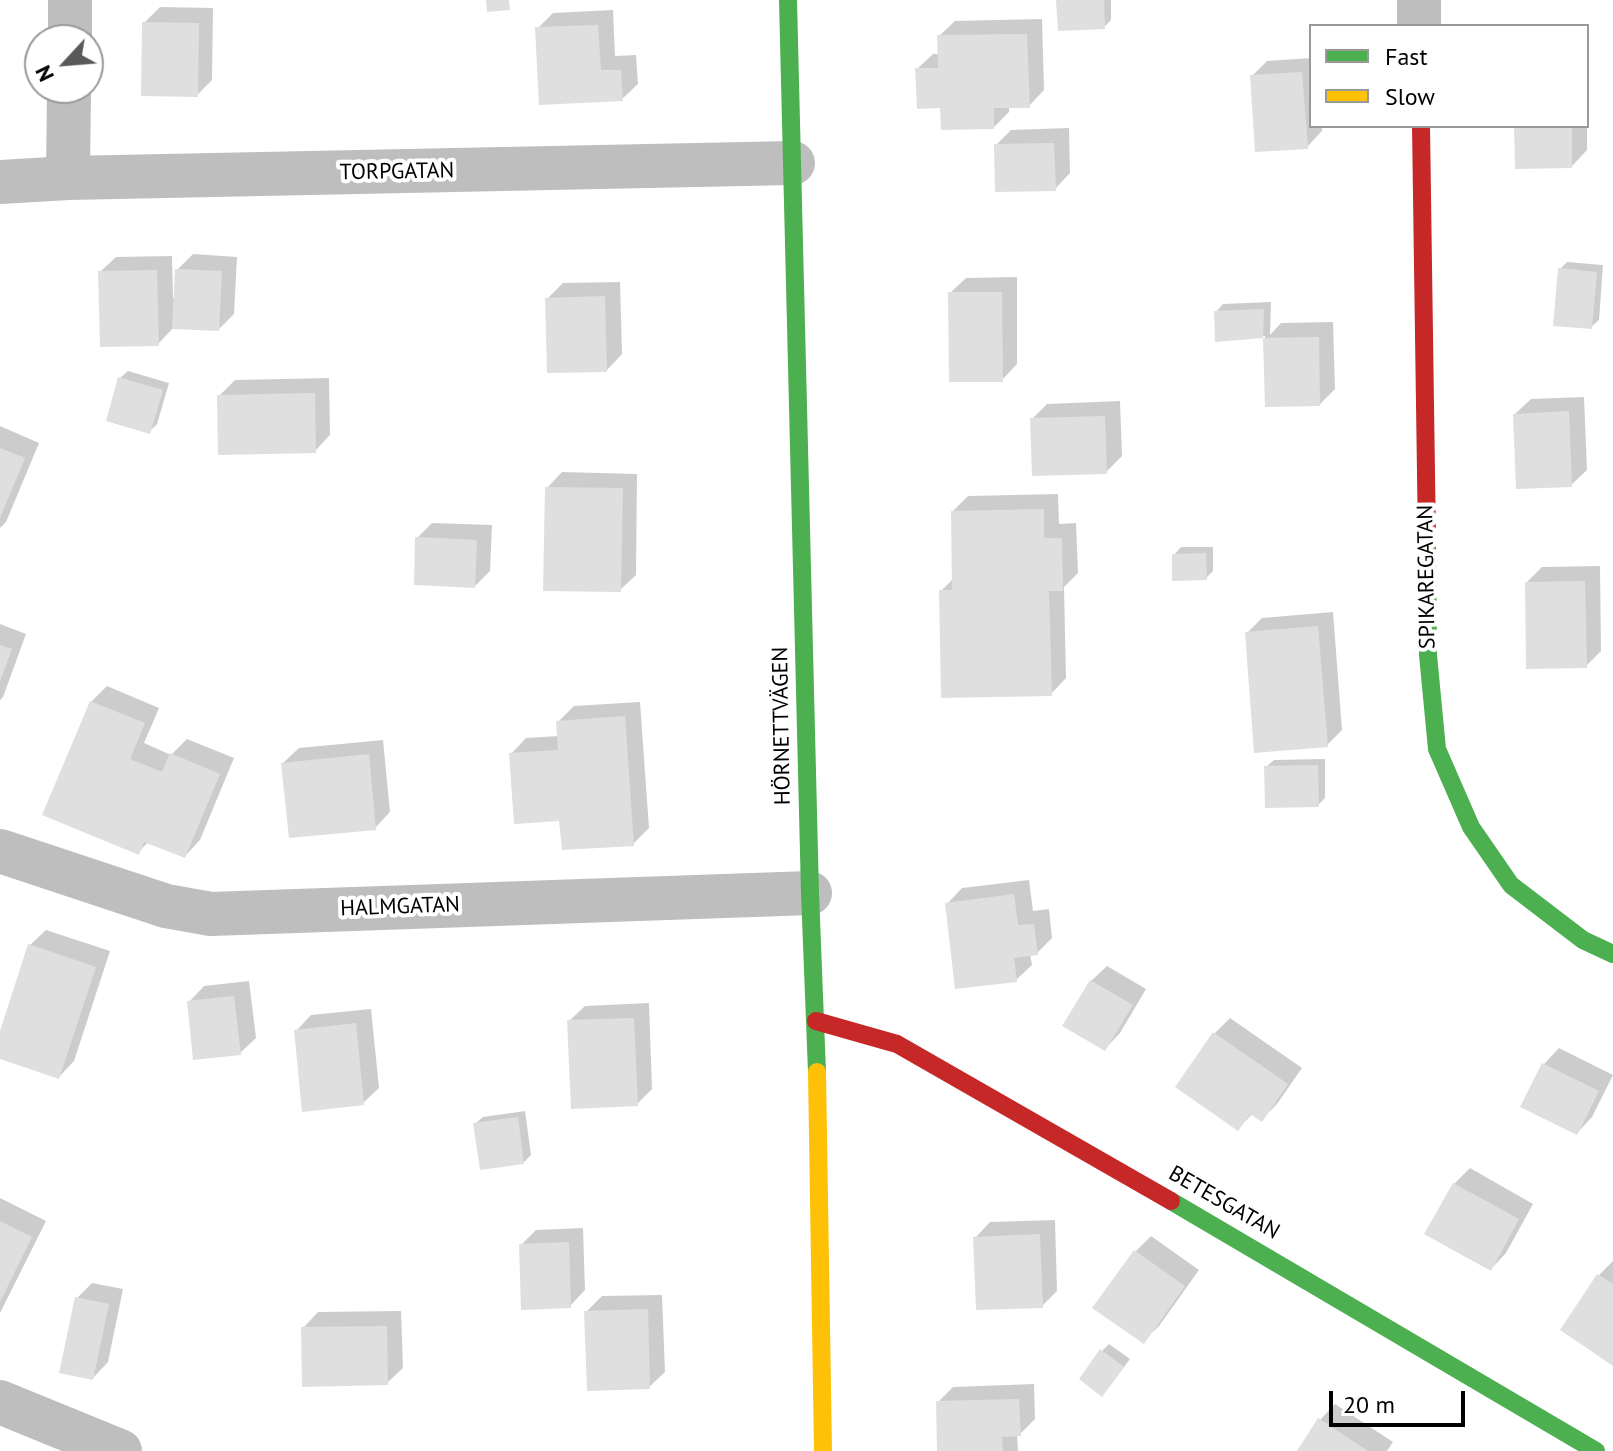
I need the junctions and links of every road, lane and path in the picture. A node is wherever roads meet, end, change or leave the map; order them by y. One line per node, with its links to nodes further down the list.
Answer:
1 (70, 0): 4 (street)
2 (788, 0): 8 (street, HÖRNETTVÄGEN)
3 (1419, 0): 5 (street)
4 (70, 24)
5 (1419, 24)
6 (69, 104): 9 (street)
7 (1421, 128): 13 (street, SPIKAREGATAN)
8 (793, 163): 9 (street, TORPGATAN); 12 (street, HÖRNETTVÄGEN)
9 (68, 178): 10 (street, TORPGATAN)
10 (0, 182)
11 (0, 851): 12 (street, HALMGATAN)
12 (810, 893): 14 (street, HÖRNETTVÄGEN)
13 (1613, 954)
14 (816, 1021): 17 (street, HÖRNETTVÄGEN); 18 (street, BETESGATAN)
15 (0, 1402): 16 (street)
16 (120, 1451)
17 (823, 1451)
18 (1596, 1451)

